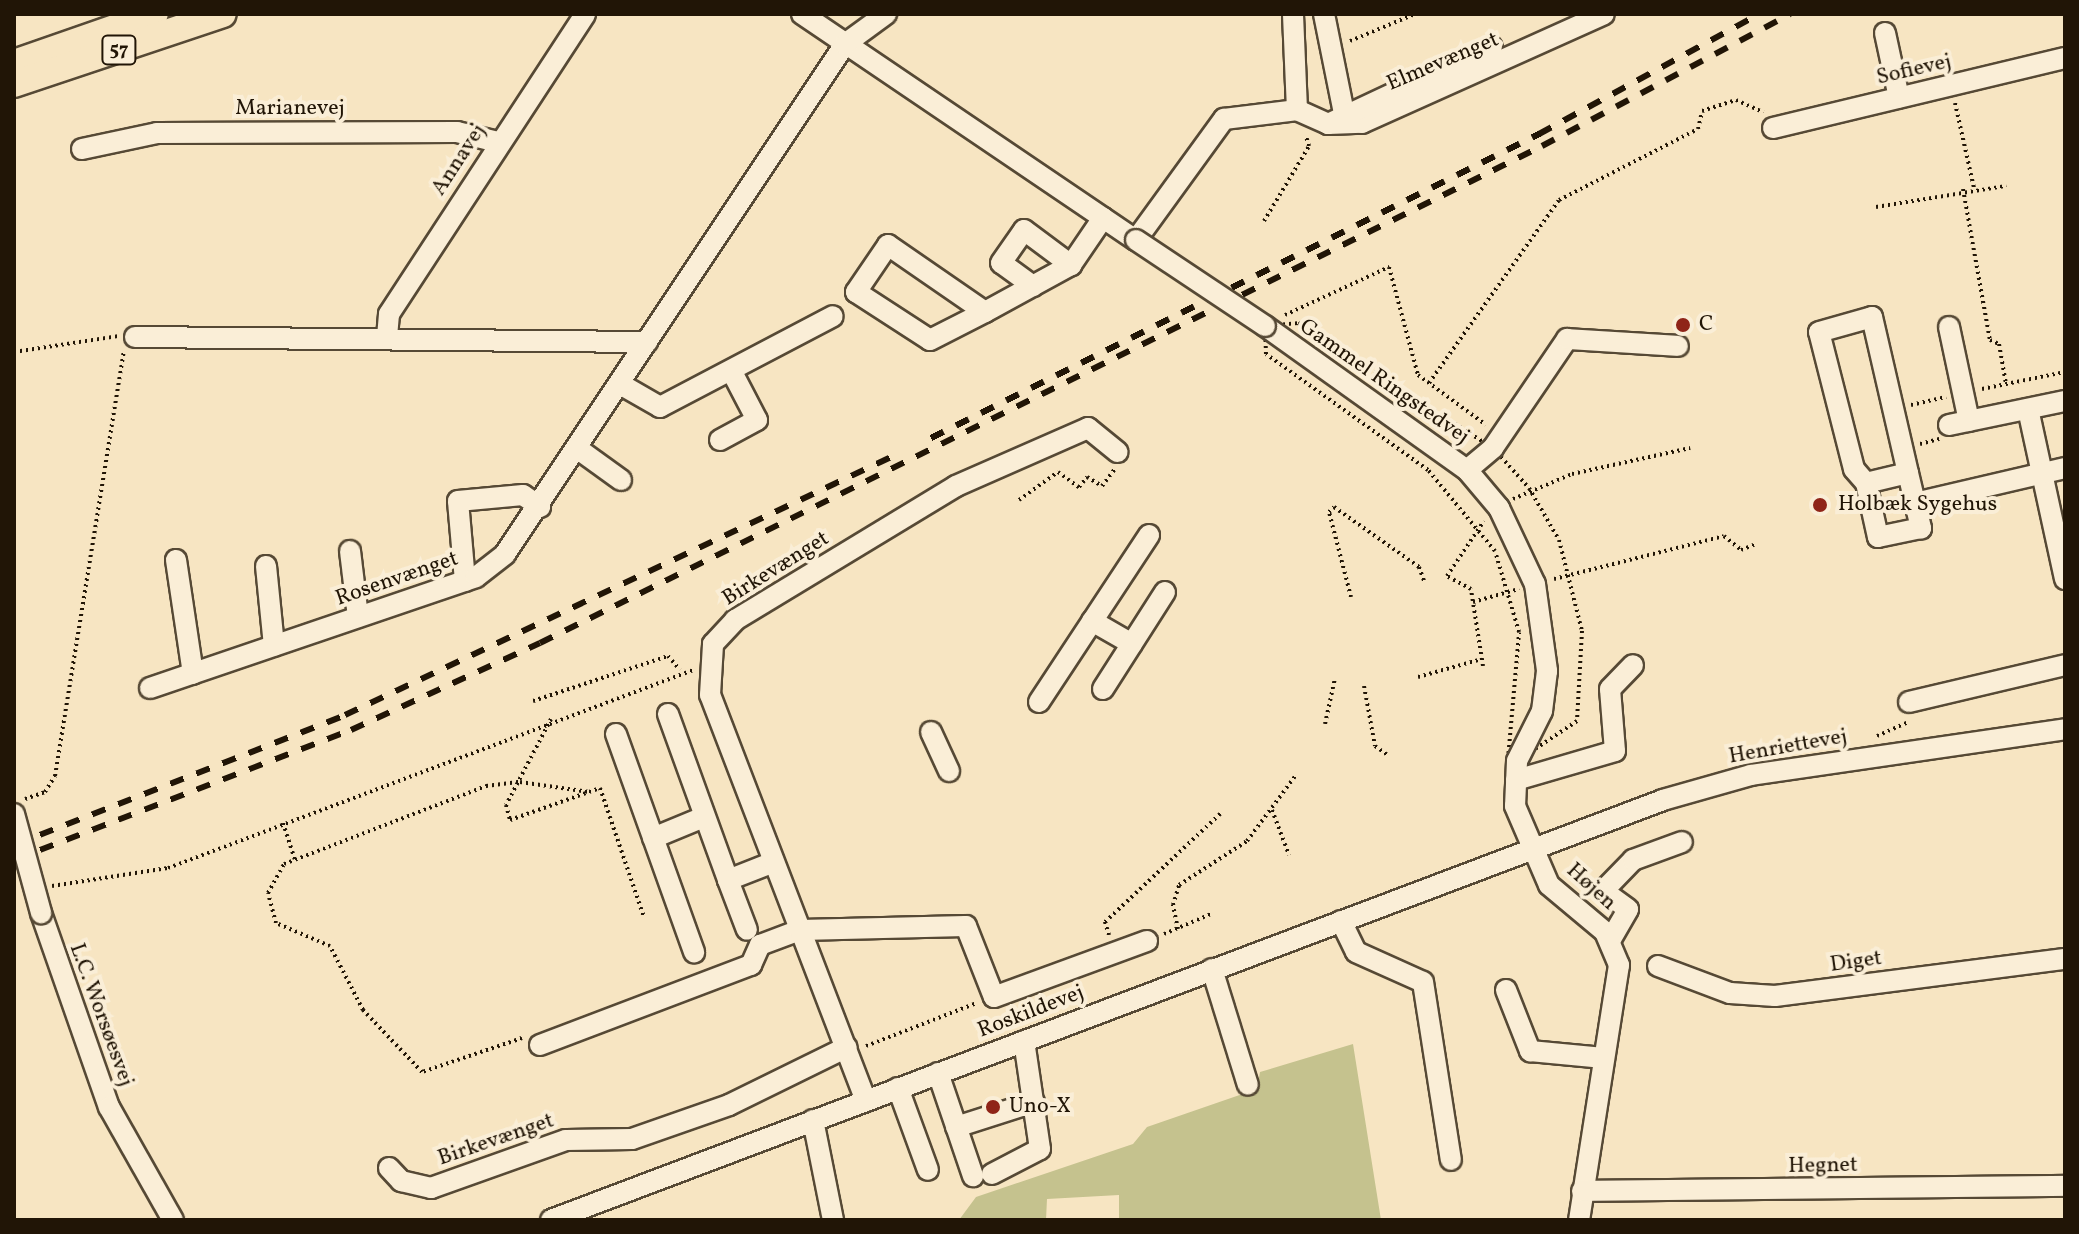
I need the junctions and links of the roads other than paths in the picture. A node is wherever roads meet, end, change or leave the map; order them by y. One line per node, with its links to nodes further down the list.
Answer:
1 (155, 14): 13 (main road, 57)
2 (223, 14): 14 (main road, 57)
3 (585, 14): 19 (street, Annavej)
4 (802, 14): 10 (street, Gammel Ringstedvej)
5 (886, 14): 10 (street)
6 (1293, 14): 16 (street)
7 (1324, 14): 17 (street)
8 (1604, 14): 17 (street, Elmevænget)
9 (1885, 33): 15 (street)
10 (845, 44): 21 (street, Gammel Ringstedvej); 30 (street, Rosenvænget)
11 (1492, 47): 17 (street)
12 (2065, 58): 15 (street, Sofievej)
13 (14, 63)
14 (14, 84)
15 (1899, 98): 18 (street, Sofievej)
16 (1297, 110): 17 (street, Elmevænget); 22 (street)
17 (1336, 118)
18 (1773, 128)
19 (498, 142): 20 (street, Marianevej); 29 (street, Annavej)
20 (82, 149)
21 (1103, 218): 22 (street, Gammel Ringstedvej); 23 (street)
22 (1136, 240): 40 (street, Gammel Ringstedvej, bridge)
23 (1071, 265): 24 (street); 24 (street)
24 (1033, 286): 25 (street)
25 (985, 312): 25 (street)
26 (833, 316): 32 (street)
27 (1949, 327): 35 (street)
28 (135, 337): 29 (street)
29 (387, 337): 30 (street)
30 (647, 342): 33 (street, Rosenvænget)
31 (1678, 346): 40 (street, Gammel Ringstedvej)
32 (731, 370): 33 (street); 36 (street)
33 (620, 384): 37 (street, Rosenvænget)
34 (2065, 401): 35 (street)
35 (2028, 409): 42 (street)
36 (720, 440)
37 (578, 449): 43 (street); 46 (street, Rosenvænget)
38 (1118, 452): 76 (street, Birkevænget)
39 (2065, 468): 42 (street)
40 (1467, 470): 69 (street)
41 (1908, 473): 44 (street); 44 (street); 45 (street)
42 (2040, 474): 45 (street); 51 (street)
43 (621, 480)
44 (1866, 483): 45 (street)
45 (1915, 503)
46 (540, 507): 52 (street, Rosenvænget); 52 (street)
47 (1149, 535): 55 (street)
48 (350, 551): 54 (street)
49 (176, 560): 60 (street)
50 (266, 566): 57 (street)
51 (2065, 579)
52 (465, 581): 54 (street, Rosenvænget)
53 (1165, 592): 56 (street)
54 (358, 617): 57 (street, Rosenvænget)
55 (1092, 621): 56 (street); 63 (street)
56 (1132, 644): 62 (street)
57 (274, 646): 60 (street, Rosenvænget)
58 (1633, 665): 69 (street)
59 (2065, 665): 64 (street)
60 (193, 674): 61 (street, Rosenvænget)
61 (150, 688)
62 (1103, 689)
63 (1039, 702)
64 (1909, 702)
65 (668, 714): 72 (street)
66 (2065, 729): 75 (street, Henriettevej)
67 (931, 732): 70 (street)
68 (616, 734): 73 (street)
69 (1516, 770): 75 (street)
70 (949, 771)
71 (14, 814): 104 (street, L.C. Worsøesvej, bridge)
72 (704, 817): 73 (street); 77 (street)
73 (653, 838): 83 (street)
74 (1682, 842): 81 (street)
75 (1527, 849): 78 (street, Roskildevej); 81 (street, Højen)
76 (774, 862): 77 (street); 80 (street)
77 (728, 880): 79 (street)
78 (1341, 921): 86 (street, Roskildevej); 99 (street)
79 (747, 930)
80 (800, 930): 82 (street); 89 (street); 90 (street)
81 (1611, 939): 91 (street, Højen)
82 (1147, 941)
83 (694, 952)
84 (2065, 959): 85 (street, Diget)
85 (1658, 966)
86 (1212, 969): 88 (street, Roskildevej); 93 (street)
87 (1506, 990): 91 (street)
88 (1024, 1041): 92 (street, Roskildevej); 96 (street)
89 (540, 1045)
90 (848, 1050): 95 (street); 100 (street, Birkevænget)
91 (1604, 1058): 103 (street, Højen)
92 (938, 1073): 94 (street, Roskildevej); 98 (street)
93 (1248, 1085)
94 (898, 1088): 95 (street, Roskildevej); 101 (street)
95 (866, 1101): 97 (street, Roskildevej)
96 (1034, 1102): 98 (street); 98 (street)
97 (813, 1120): 105 (street, Roskildevej); 106 (street)
98 (956, 1127)
99 (1451, 1160)
100 (389, 1168)
101 (928, 1170)
102 (2065, 1186): 103 (street, Hegnet)
103 (1582, 1191): 107 (street, Højen)
104 (173, 1220)
105 (551, 1220)
106 (833, 1220)
107 (1579, 1220)

